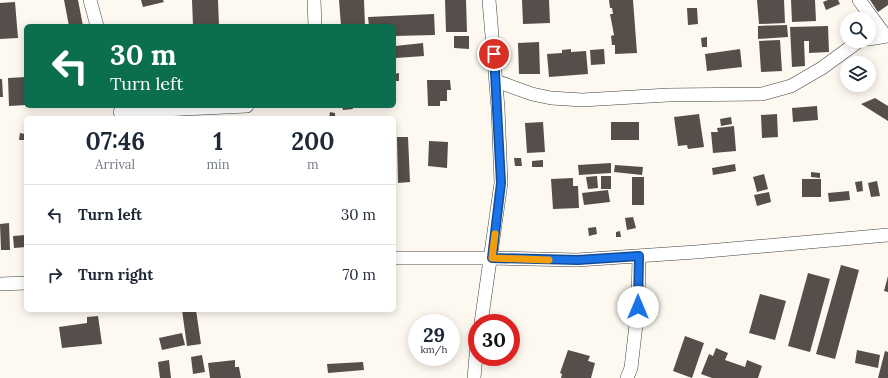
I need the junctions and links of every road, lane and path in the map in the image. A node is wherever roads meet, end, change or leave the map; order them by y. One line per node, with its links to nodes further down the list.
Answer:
1 (90, 0): 5 (street)
2 (314, 0): 6 (street)
3 (489, 0): 10 (street)
4 (859, 0): 7 (street)
5 (96, 24)
6 (315, 24)
7 (887, 36): 8 (street)
8 (876, 38)
9 (849, 48): 10 (street)
10 (496, 81): 16 (street)
11 (205, 108): 12 (street)
12 (120, 112)
13 (888, 234): 14 (street)
14 (639, 256): 16 (street); 22 (street)
15 (396, 258): 16 (street)
16 (492, 258): 19 (street)
17 (24, 283): 18 (street)
18 (0, 284)
19 (483, 314)
20 (475, 366): 21 (street)
21 (474, 378)
22 (627, 378)

